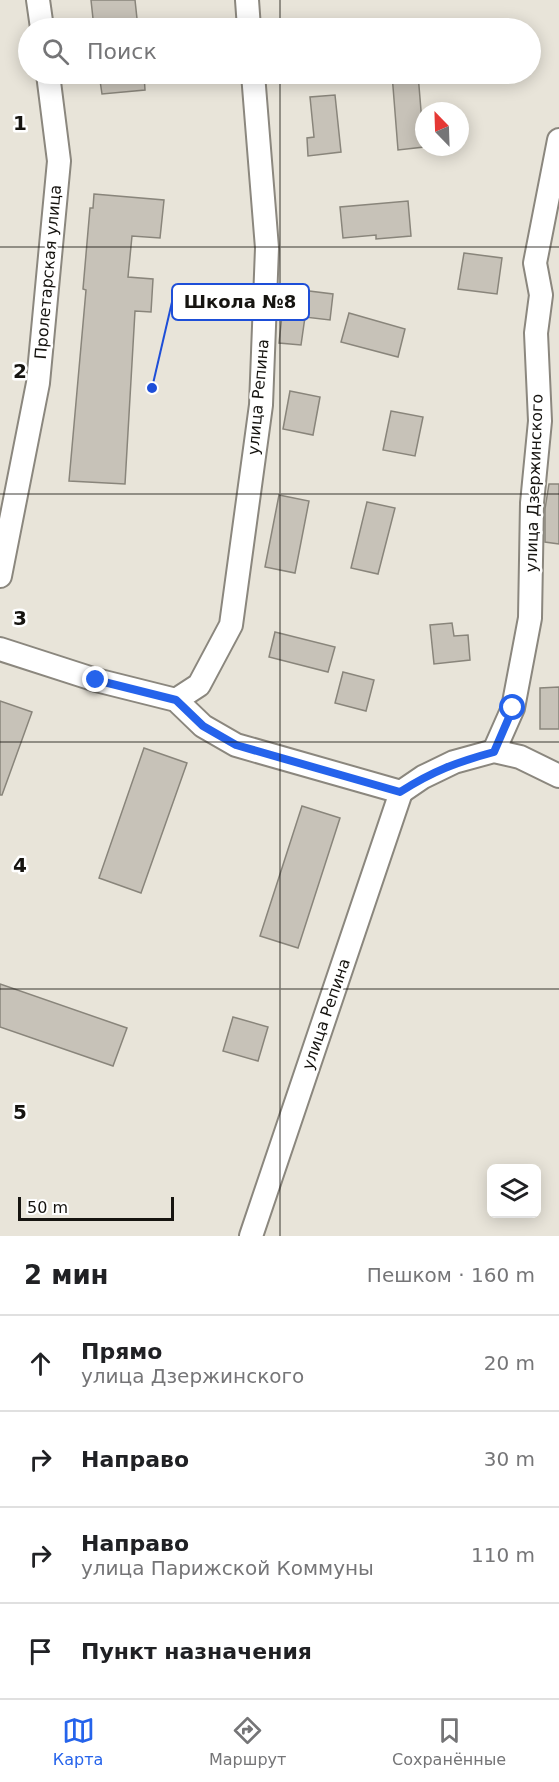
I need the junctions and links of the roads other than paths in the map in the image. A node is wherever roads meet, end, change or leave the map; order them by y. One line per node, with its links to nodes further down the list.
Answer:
1 (38, 0): 3 (street)
2 (246, 0): 4 (street)
3 (41, 18)
4 (248, 18)
5 (49, 84): 8 (street, Пролетарская улица)
6 (254, 84): 10 (street, улица Репина)
7 (559, 140): 11 (street, улица Дзержинского)
8 (0, 576)
9 (0, 649): 10 (street)
10 (176, 700): 13 (street)
11 (494, 752): 12 (street); 13 (street)
12 (559, 776)
13 (400, 792): 14 (street, улица Репина)
14 (251, 1236)

